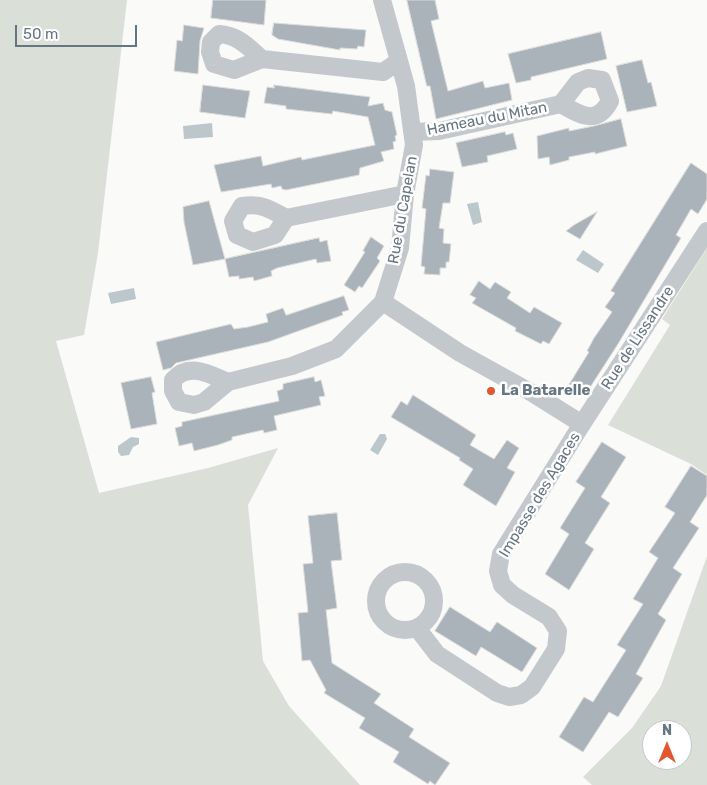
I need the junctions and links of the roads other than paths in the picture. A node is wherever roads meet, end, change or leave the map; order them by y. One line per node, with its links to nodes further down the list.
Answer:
1 (382, 0): 3 (street, Rue du Capelan)
2 (262, 59): 3 (street)
3 (399, 61): 5 (street, Rue du Capelan)
4 (561, 104): 5 (street, Hameau du Mitan)
5 (412, 132): 6 (street, Rue du Capelan)
6 (405, 194): 7 (street); 9 (street, Rue du Capelan)
7 (286, 218)
8 (707, 231): 11 (street, Rue de Lissandre)
9 (383, 302): 10 (street, Rue du Capelan); 11 (street)
10 (228, 382)
11 (582, 424): 12 (street, Impasse des Agaces)
12 (417, 628)

